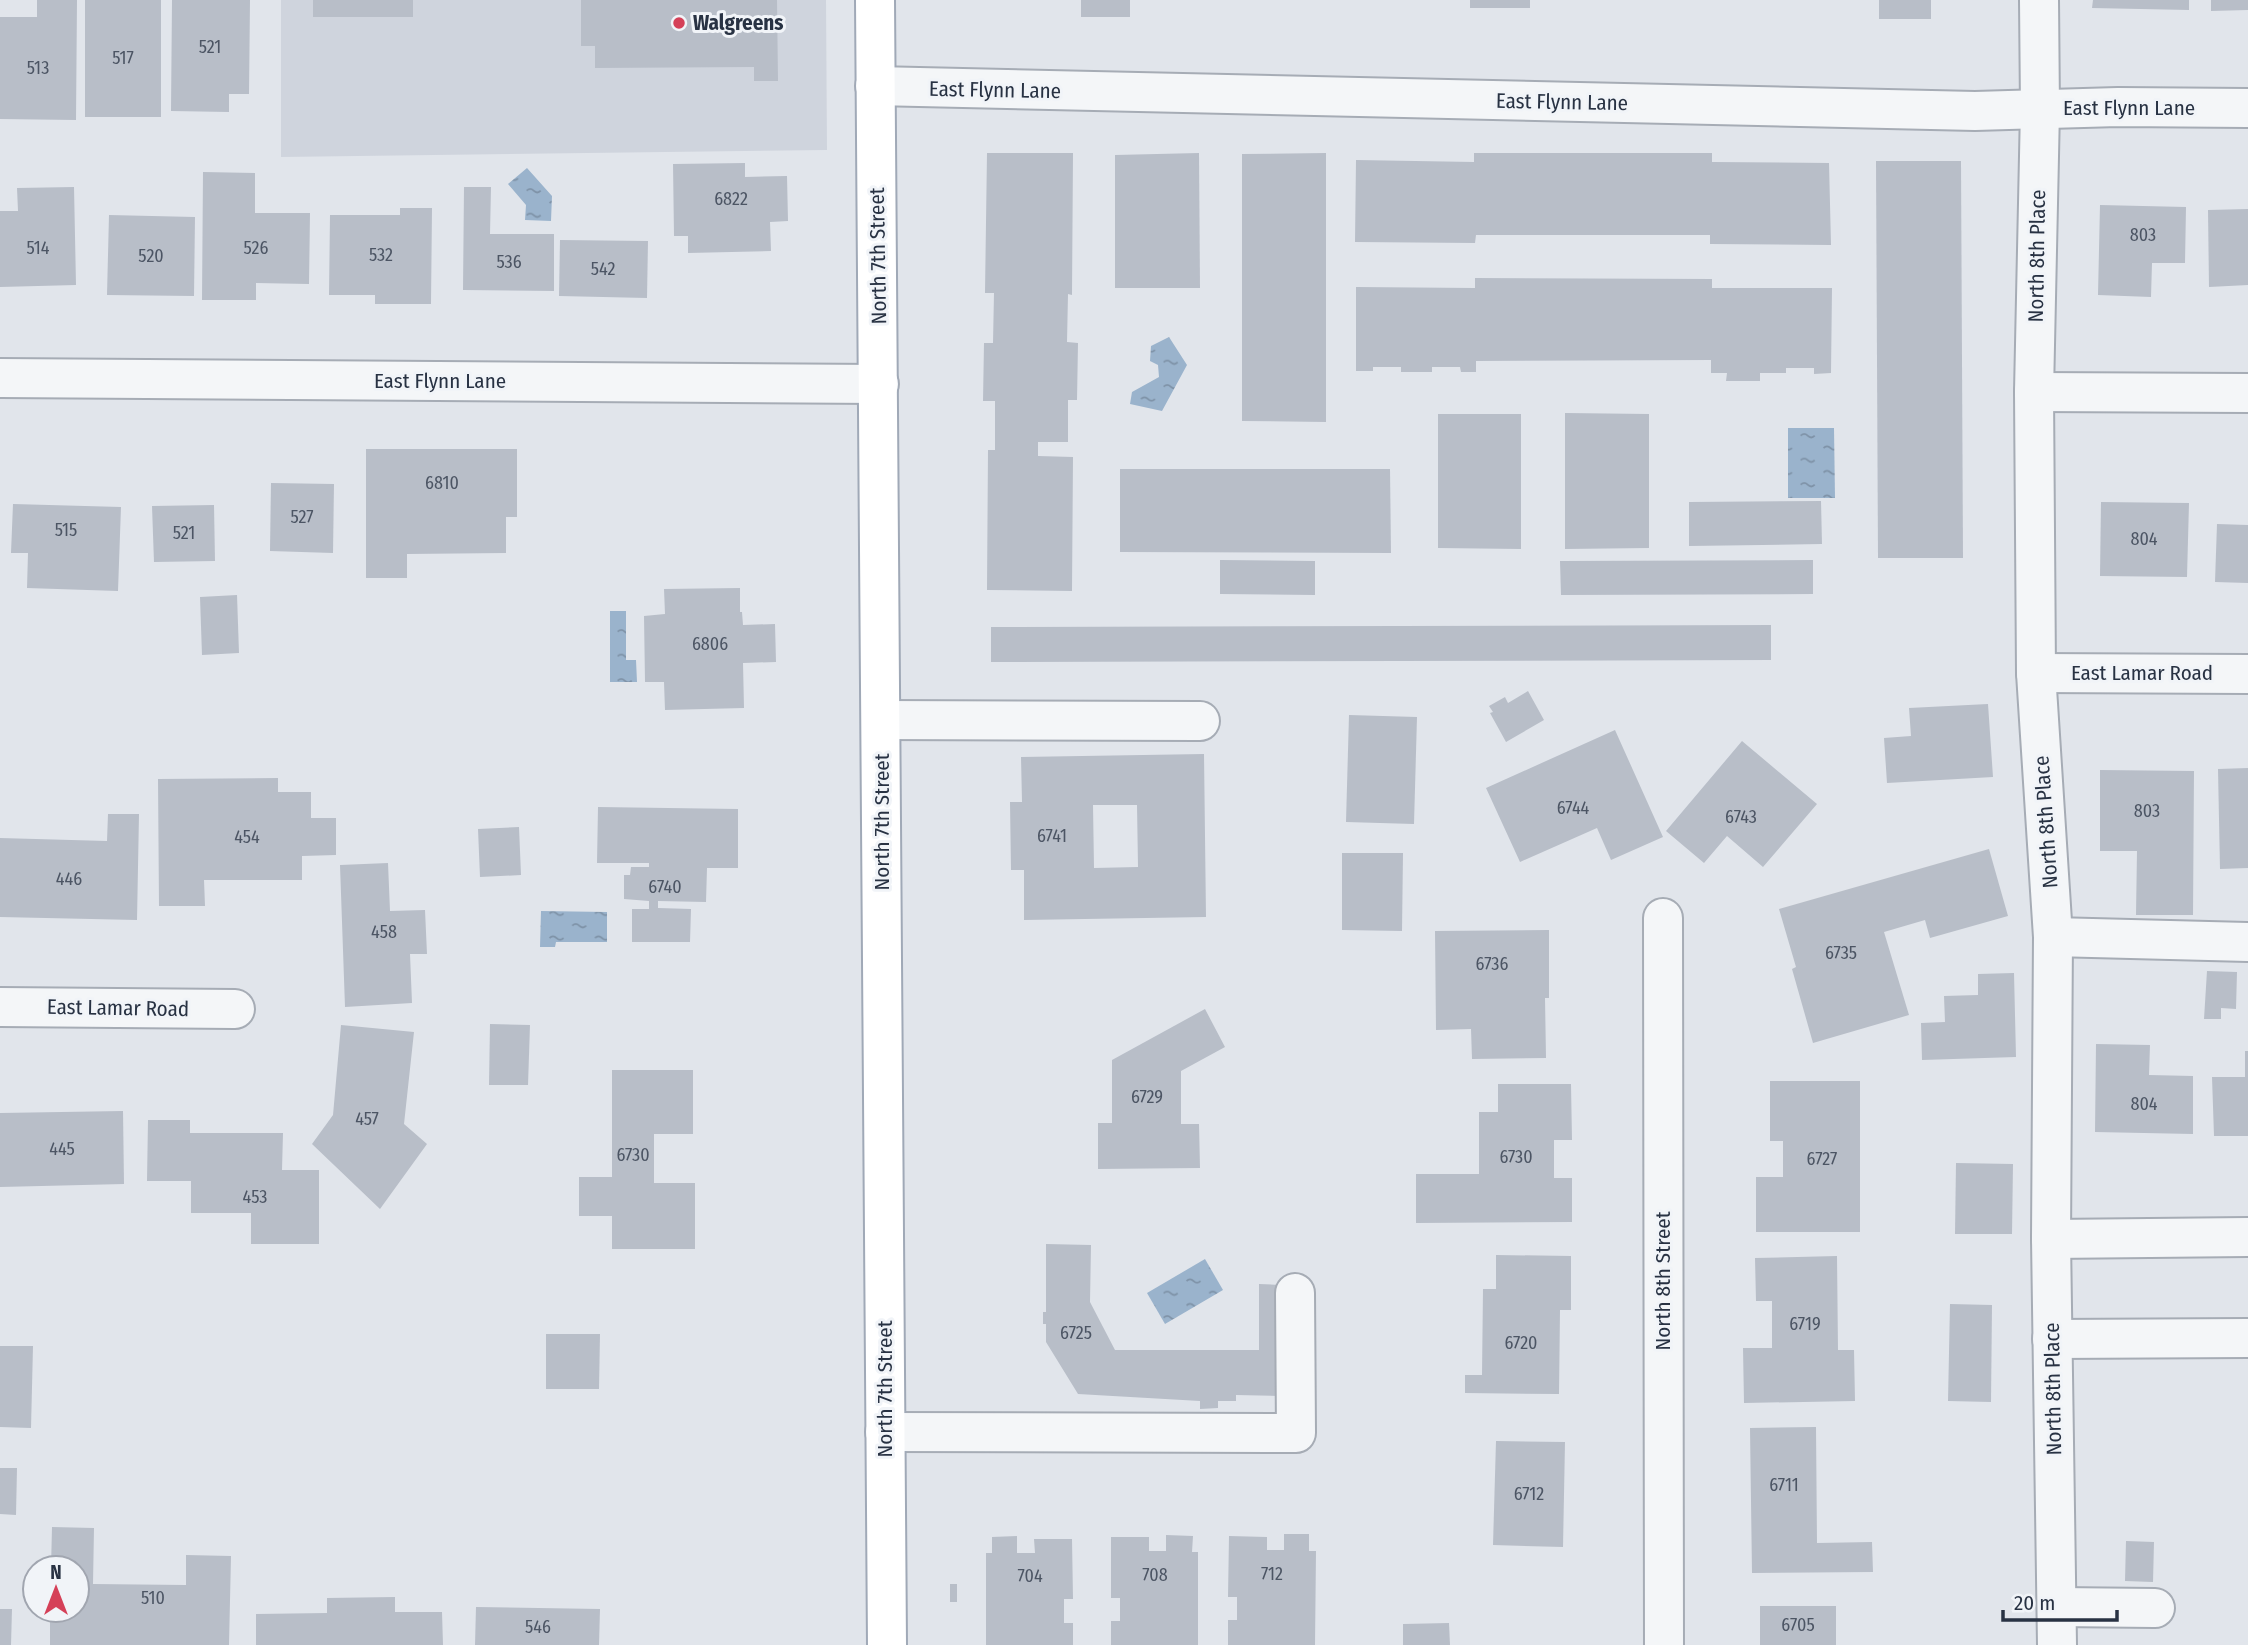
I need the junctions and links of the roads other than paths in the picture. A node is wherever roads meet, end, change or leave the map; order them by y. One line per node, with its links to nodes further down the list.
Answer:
1 (875, 0): 3 (main road, North 7th Street)
2 (2039, 0): 5 (street, North 8th Place)
3 (875, 86): 5 (street, East Flynn Lane); 7 (main road, North 7th Street)
4 (2248, 108): 5 (street, East Flynn Lane)
5 (2040, 109): 8 (street, North 8th Place)
6 (0, 378): 7 (street, East Flynn Lane)
7 (879, 384): 12 (main road, North 7th Street)
8 (2034, 392): 9 (street); 10 (street, North 8th Place)
9 (2248, 393)
10 (2036, 673): 11 (street, East Lamar Road); 15 (street, North 8th Place)
11 (2248, 674)
12 (881, 720): 13 (street); 24 (main road, North 7th Street)
13 (1200, 721)
14 (1663, 918): 28 (street, North 8th Street)
15 (2053, 937): 16 (street); 20 (street, North 8th Place)
16 (2248, 942)
17 (0, 1007): 18 (street, East Lamar Road)
18 (235, 1009)
19 (2248, 1237): 20 (street)
20 (2051, 1239): 23 (street, North 8th Place)
21 (1295, 1293): 24 (street)
22 (2248, 1338): 23 (street)
23 (2052, 1339): 25 (street, North 8th Place)
24 (885, 1432): 27 (main road, North 7th Street)
25 (2057, 1608): 26 (street); 29 (street, North 8th Place)
26 (2155, 1608)
27 (887, 1645)
28 (1664, 1645)
29 (2057, 1645)

